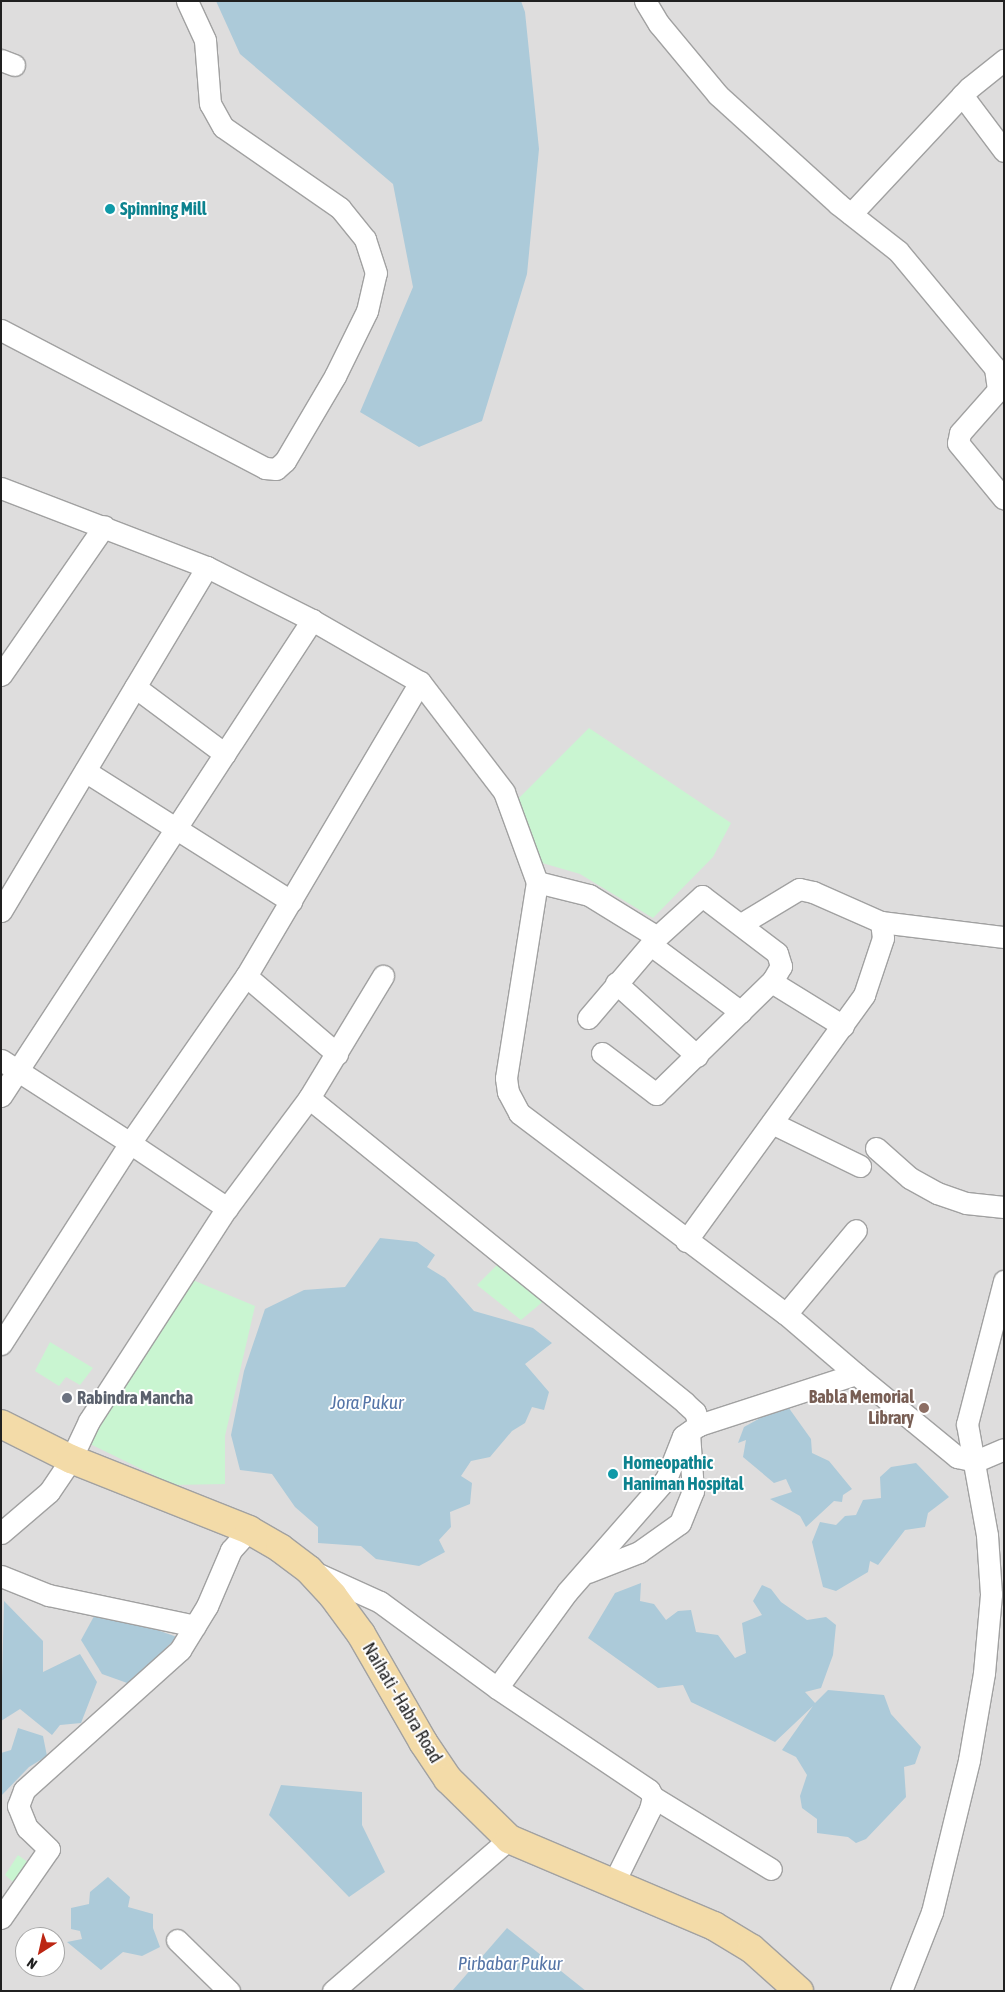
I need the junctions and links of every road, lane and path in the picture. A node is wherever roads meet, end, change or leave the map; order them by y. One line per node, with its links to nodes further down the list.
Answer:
1 (186, 1): 7 (street)
2 (646, 1): 6 (street)
3 (1004, 60): 4 (street)
4 (962, 96): 5 (street); 6 (street)
5 (1004, 151)
6 (851, 214): 8 (street)
7 (1, 330)
8 (1001, 379): 10 (street)
9 (1, 488): 11 (street)
10 (1004, 499)
11 (104, 526): 12 (street); 14 (street)
12 (207, 567): 13 (street); 16 (street)
13 (312, 620): 15 (street); 17 (street)
14 (2, 672)
15 (420, 682): 20 (street); 21 (street)
16 (135, 687): 17 (street); 18 (street)
17 (225, 754): 19 (street)
18 (85, 771): 19 (street); 22 (street)
19 (176, 828): 21 (street); 37 (street)
20 (537, 882): 26 (street); 47 (street)
21 (291, 901): 27 (street)
22 (1, 911)
23 (881, 922): 24 (street); 25 (street); 33 (street)
24 (741, 924): 26 (street); 29 (street)
25 (1004, 937)
26 (654, 941): 30 (street); 31 (street)
27 (246, 976): 35 (street); 41 (street)
28 (383, 976): 35 (street)
29 (773, 980): 31 (street); 33 (street)
30 (616, 982): 32 (street); 36 (street)
31 (741, 1012): 36 (street)
32 (588, 1018)
33 (843, 1026): 40 (street)
34 (602, 1053): 36 (street)
35 (337, 1054): 39 (street)
36 (697, 1056)
37 (9, 1066): 38 (street); 41 (street)
38 (1, 1096)
39 (309, 1098): 45 (street); 54 (street)
40 (772, 1123): 43 (street); 47 (street)
41 (130, 1143): 45 (street); 50 (street)
42 (876, 1148): 44 (street)
43 (860, 1166)
44 (1004, 1207)
45 (227, 1208): 56 (street)
46 (856, 1230): 49 (street)
47 (686, 1241): 49 (street)
48 (1004, 1281): 51 (street)
49 (786, 1314): 52 (street)
50 (1, 1344)
51 (995, 1347): 57 (street)
52 (856, 1374): 54 (street); 57 (street)
53 (1, 1424): 56 (main road, Naihati - Habra Road)
54 (694, 1428): 61 (street); 61 (street)
55 (1004, 1449): 57 (street)
56 (71, 1459): 58 (main road, Naihati - Habra Road); 59 (street)
57 (976, 1461): 74 (street)
58 (249, 1530): 60 (main road, Naihati - Habra Road); 63 (street)
59 (1, 1533)
60 (309, 1570): 64 (street); 66 (main road, Naihati - Habra Road)
61 (585, 1574): 64 (street)
62 (1, 1576): 63 (street)
63 (195, 1626): 69 (street)
64 (497, 1688): 65 (street)
65 (653, 1797): 67 (street); 68 (street)
66 (509, 1839): 68 (main road, Naihati - Habra Road); 72 (street)
67 (771, 1869)
68 (614, 1882): 73 (main road, Naihati - Habra Road)
69 (1, 1918)
70 (177, 1940): 71 (street)
71 (229, 1991)
72 (333, 1991)
73 (799, 1991)
74 (901, 1991)

